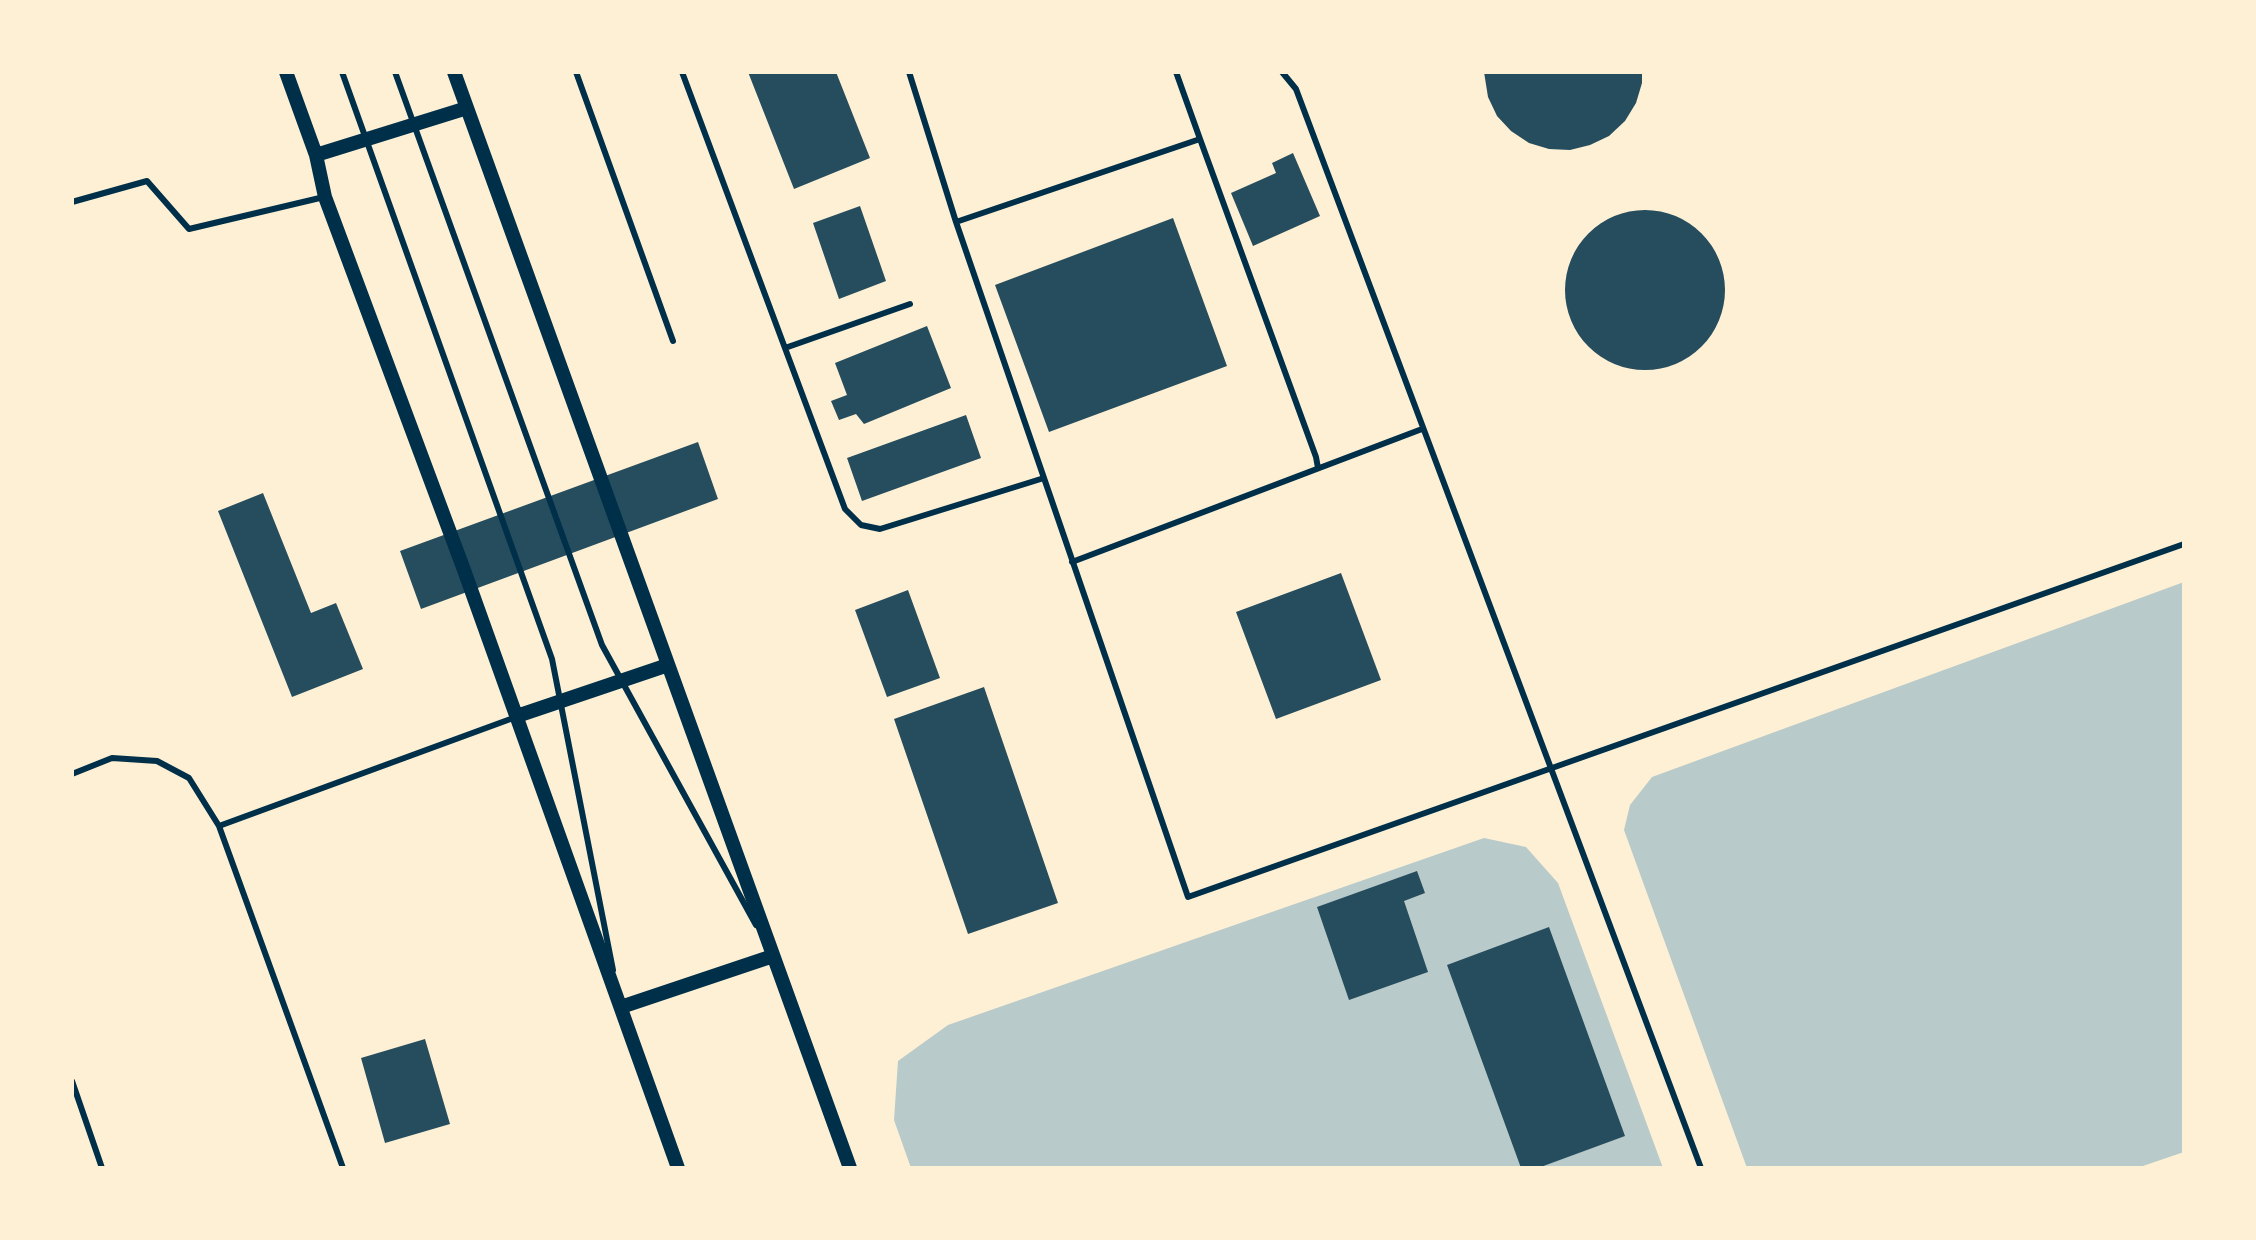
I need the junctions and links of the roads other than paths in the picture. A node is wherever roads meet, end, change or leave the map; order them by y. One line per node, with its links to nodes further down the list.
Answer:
1 (286, 72): 14 (street)
2 (342, 72): 13 (lane)
3 (395, 72): 11 (lane)
4 (454, 72): 10 (street)
5 (576, 72): 19 (lane)
6 (682, 72): 20 (lane)
7 (909, 72): 17 (lane)
8 (1176, 72): 12 (lane)
9 (1282, 72): 21 (lane)
10 (467, 108): 11 (street); 26 (street)
11 (414, 125): 13 (street); 27 (lane)
12 (1200, 139): 17 (lane); 22 (lane)
13 (367, 140): 14 (street); 28 (lane)
14 (316, 155): 15 (street)
15 (325, 197): 16 (lane); 29 (street)
16 (72, 202)
17 (956, 222): 23 (lane)
18 (910, 304): 20 (lane)
19 (673, 341)
20 (785, 348): 23 (lane)
21 (1422, 429): 22 (lane); 30 (lane)
22 (1318, 468): 25 (lane)
23 (1044, 478): 25 (lane)
24 (2184, 544): 30 (lane)
25 (1072, 562): 30 (lane)
26 (668, 665): 27 (street); 33 (street)
27 (622, 681): 28 (street); 33 (lane)
28 (560, 702): 29 (street); 34 (lane)
29 (517, 716): 32 (lane); 34 (street)
30 (1550, 769): 40 (lane)
31 (72, 774): 32 (lane)
32 (219, 826): 37 (lane)
33 (773, 956): 34 (street); 39 (street)
34 (621, 1007): 38 (street)
35 (72, 1081): 36 (lane)
36 (102, 1168)
37 (343, 1168)
38 (678, 1168)
39 (850, 1168)
40 (1701, 1168)

